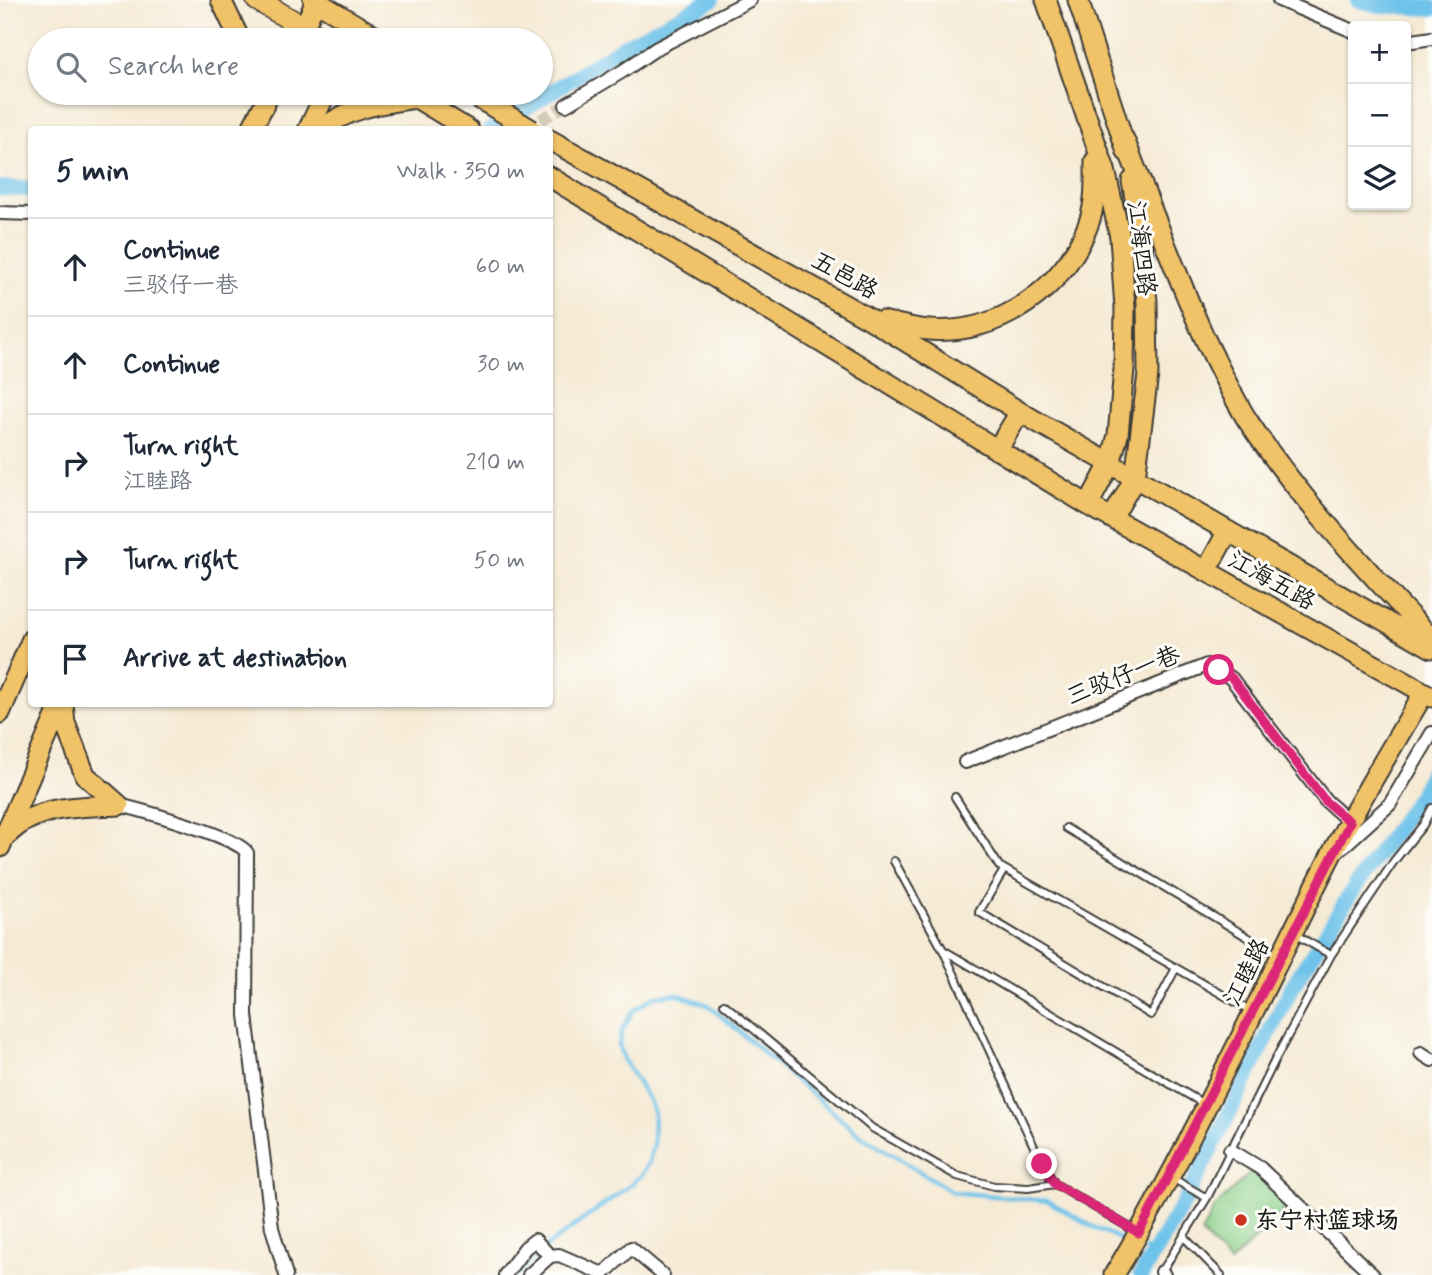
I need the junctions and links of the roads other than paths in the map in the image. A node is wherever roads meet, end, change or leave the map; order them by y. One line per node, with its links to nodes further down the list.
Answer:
1 (221, 0): 8 (main road)
2 (257, 0): 9 (highway)
3 (750, 0): 15 (street)
4 (1046, 0): 27 (main road, 江海四路)
5 (1078, 0): 28 (main road, 江海四路)
6 (1279, 0): 12 (street)
7 (315, 1): 10 (main road); 11 (main road)
8 (234, 28)
9 (293, 28)
10 (304, 28)
11 (349, 28)
12 (1348, 29)
13 (1432, 38): 14 (street)
14 (1411, 41)
15 (566, 104)
16 (252, 105): 22 (main road)
17 (263, 105): 22 (main road)
18 (320, 105): 23 (main road)
19 (372, 105): 24 (main road)
20 (428, 105): 25 (main road)
21 (490, 105): 26 (main road, bridge)
22 (252, 126)
23 (310, 126)
24 (325, 126)
25 (462, 126)
26 (525, 126)
27 (1095, 139): 33 (main road); 34 (main road, 江海四路)
28 (1124, 139): 35 (main road, 江海四路); 44 (main road)
29 (553, 142): 33 (main road, 五邑路)
30 (553, 179): 37 (main road)
31 (0, 213): 32 (street)
32 (28, 214)
33 (868, 318): 36 (main road, 五邑路)
34 (1124, 369): 35 (main road); 38 (main road, 江海四路)
35 (1148, 374): 39 (main road, 江海四路)
36 (1020, 412): 37 (main road); 38 (main road, 五邑路)
37 (997, 450): 40 (main road)
38 (1110, 464): 39 (main road, 江海五路); 40 (main road, 江海四路)
39 (1135, 478): 41 (main road); 42 (main road, 江海五路)
40 (1087, 505): 41 (main road, 江海五路)
41 (1112, 518): 43 (main road, 江海五路)
42 (1228, 531): 43 (main road); 46 (main road, 江海五路)
43 (1206, 571): 47 (main road, 江海五路)
44 (1432, 639)
45 (28, 648): 50 (main road)
46 (1432, 648)
47 (1428, 695): 56 (main road, 江睦路)
48 (61, 707): 58 (main road)
49 (62, 707): 54 (main road)
50 (0, 713)
51 (1432, 733): 59 (street)
52 (965, 762): 56 (street, 三驳仔一巷)
53 (955, 797): 61 (lane)
54 (119, 805): 58 (main road); 78 (street)
55 (1432, 808): 64 (lane)
56 (1350, 822): 59 (main road, 江睦路)
57 (1066, 828): 65 (lane)
58 (2, 842)
59 (1330, 859): 62 (main road, 江睦路)
60 (894, 860): 63 (lane)
61 (1004, 870): 66 (lane); 66 (lane)
62 (1293, 934): 64 (lane); 65 (main road, 江睦路)
63 (943, 950): 69 (lane); 72 (lane)
64 (1331, 955): 70 (lane)
65 (1281, 957): 68 (main road, 江睦路)
66 (1176, 968): 68 (lane)
67 (724, 1004): 72 (lane)
68 (1253, 1012): 69 (main road, 江睦路)
69 (1206, 1105): 71 (main road, 江睦路)
70 (1230, 1150): 73 (lane); 84 (street)
71 (1169, 1176): 73 (lane); 74 (main road, 江睦路)
72 (1055, 1184): 74 (lane)
73 (1207, 1197): 75 (lane)
74 (1139, 1233): 82 (main road, 江睦路)
75 (1184, 1237): 77 (lane); 83 (lane)
76 (550, 1255): 79 (street); 80 (street); 81 (street)
77 (1162, 1274)
78 (286, 1275)
79 (505, 1275)
80 (529, 1275)
81 (663, 1275)
82 (1114, 1275)
83 (1221, 1275)
84 (1373, 1275)

